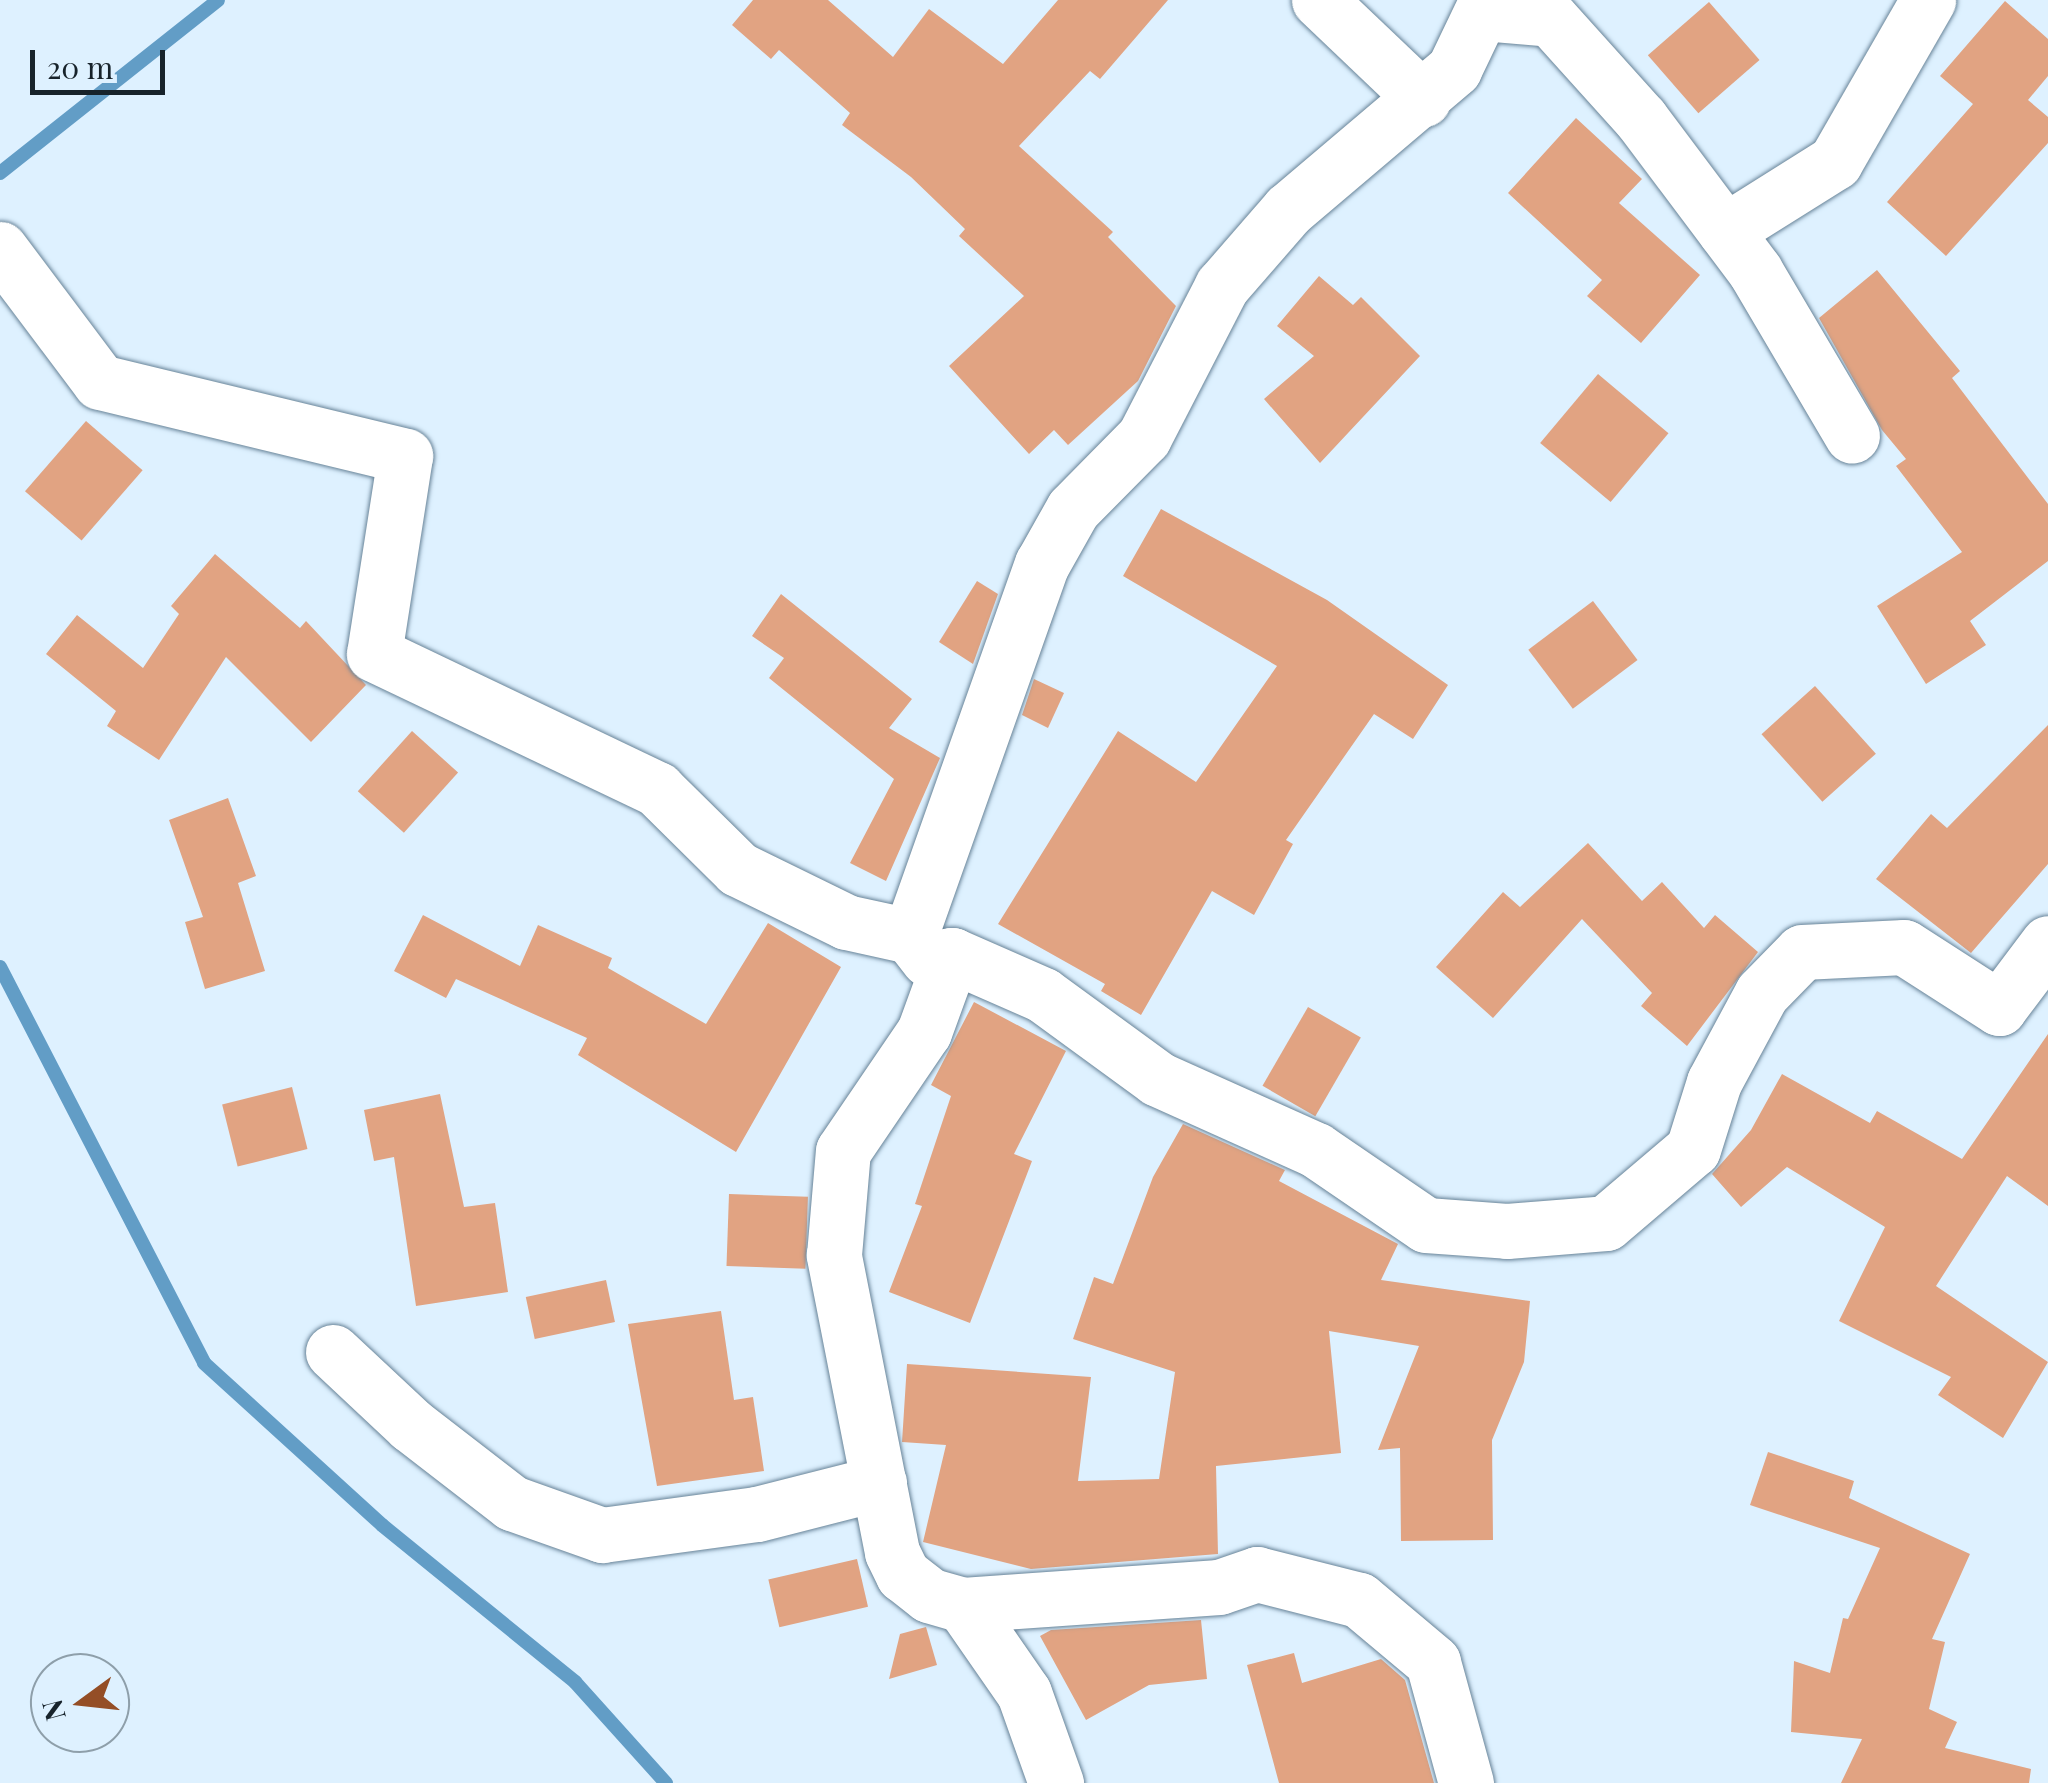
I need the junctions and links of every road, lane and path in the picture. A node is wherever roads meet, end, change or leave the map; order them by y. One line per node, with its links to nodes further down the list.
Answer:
1 (1318, 0): 4 (street)
2 (1928, 0): 5 (street)
3 (1485, 7): 4 (street); 5 (street)
4 (1423, 99): 9 (street)
5 (1726, 231): 7 (street)
6 (0, 249): 9 (street)
7 (1852, 436)
8 (2048, 942): 9 (street)
9 (931, 946): 11 (street)
10 (334, 1352): 11 (street)
11 (879, 1483): 12 (street)
12 (963, 1605): 13 (street); 14 (street)
13 (1056, 1783)
14 (1466, 1783)

